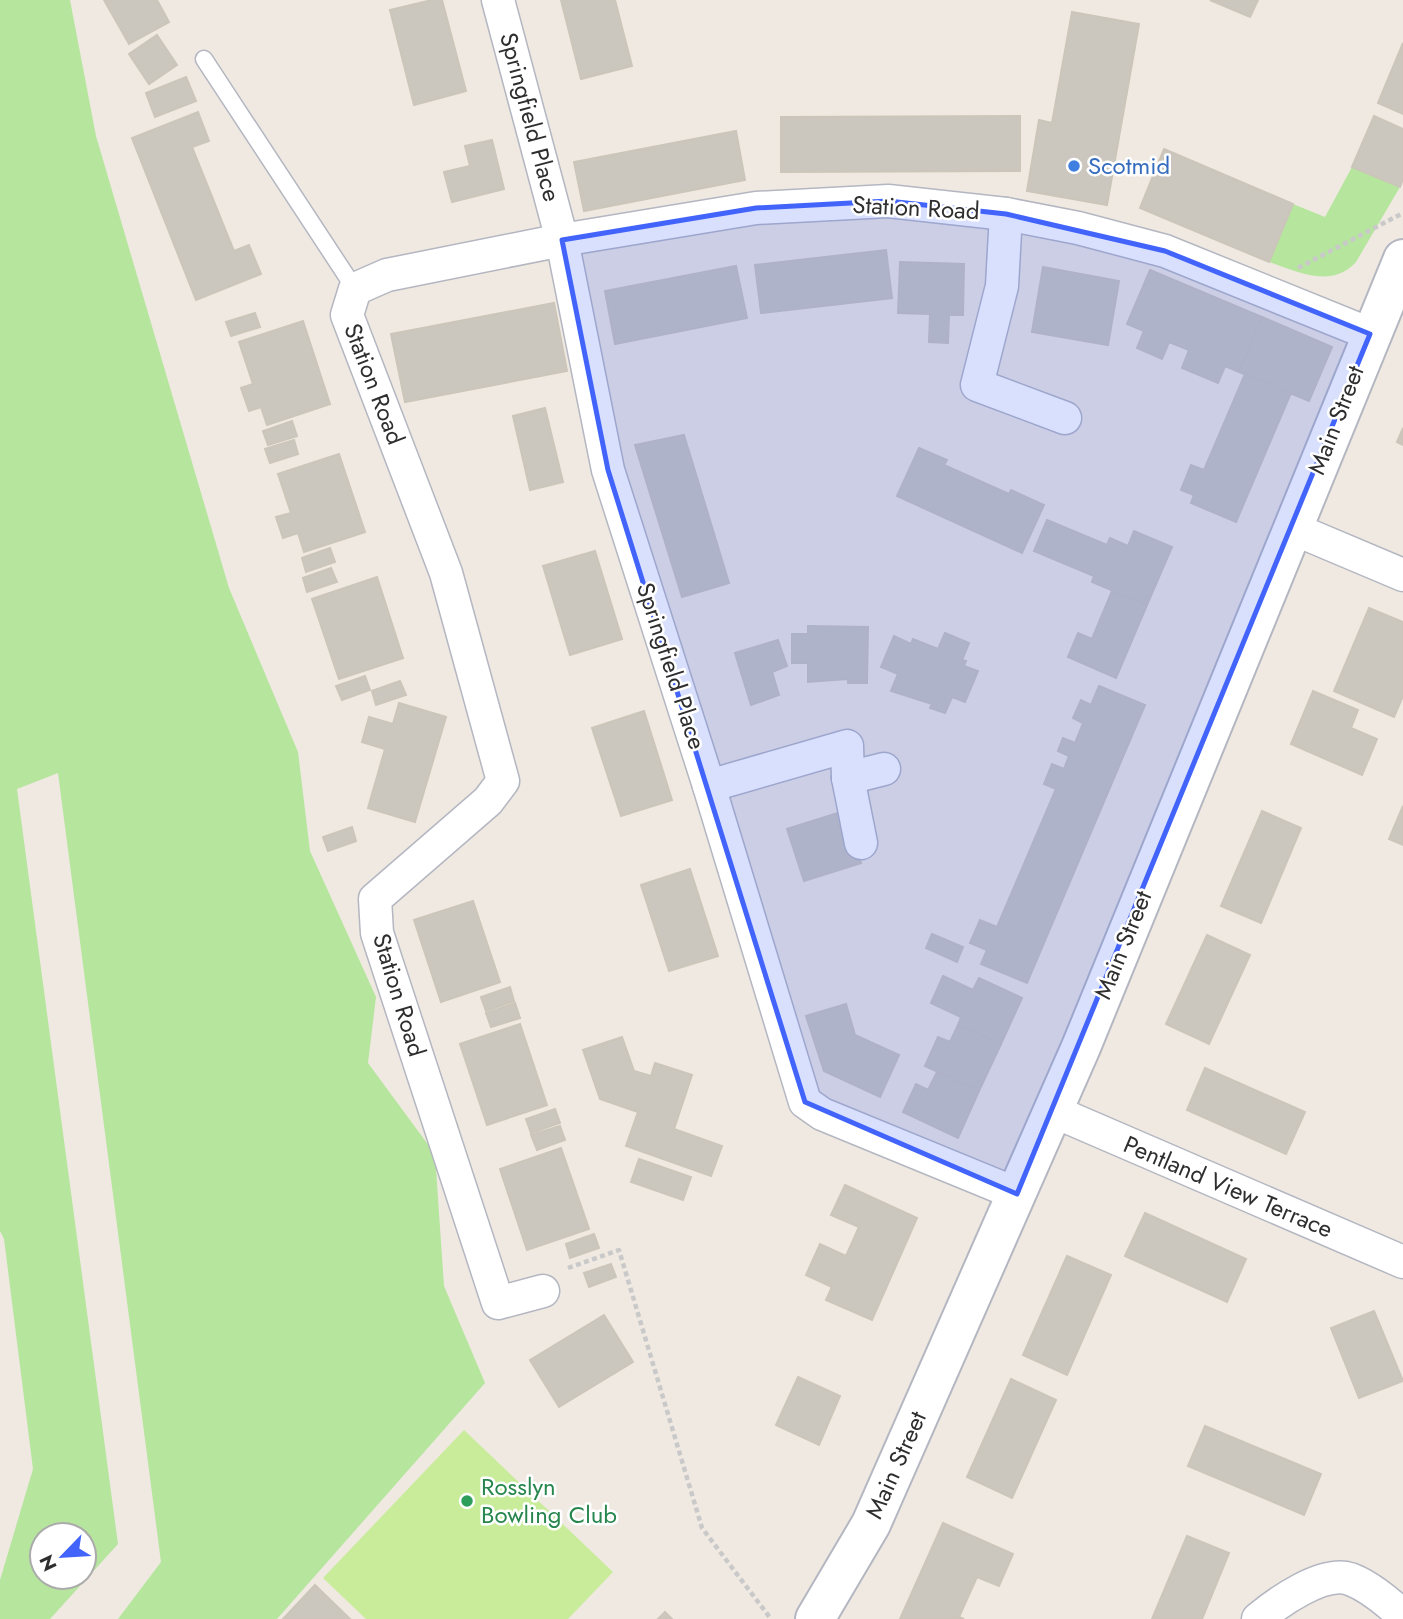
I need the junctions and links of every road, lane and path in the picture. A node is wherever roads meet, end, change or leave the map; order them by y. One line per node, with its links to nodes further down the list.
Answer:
1 (498, 0): 5 (street, Springfield Place)
2 (204, 59): 7 (lane)
3 (1403, 213): 8 (path)
4 (1006, 214): 5 (street, Station Road); 8 (street, Station Road); 10 (street)
5 (562, 240): 7 (street, Station Road); 15 (street, Springfield Place)
6 (1403, 259): 9 (main road, Main Street)
7 (355, 289): 20 (street, Station Road)
8 (1258, 289): 9 (street, Station Road)
9 (1370, 334): 11 (main road, Main Street)
10 (1065, 418)
11 (1294, 529): 12 (street); 17 (main road, Main Street)
12 (1403, 575)
13 (884, 769): 14 (street)
14 (848, 778): 15 (street); 16 (street)
15 (709, 786): 18 (street, Springfield Place)
16 (861, 843)
17 (1053, 1111): 18 (main road, Main Street); 19 (street, Pentland View Terrace)
18 (1017, 1194): 22 (main road, Main Street)
19 (1403, 1262)
20 (542, 1291): 23 (path)
21 (1403, 1616): 24 (street)
22 (816, 1618)
23 (771, 1619)
24 (1258, 1619)

